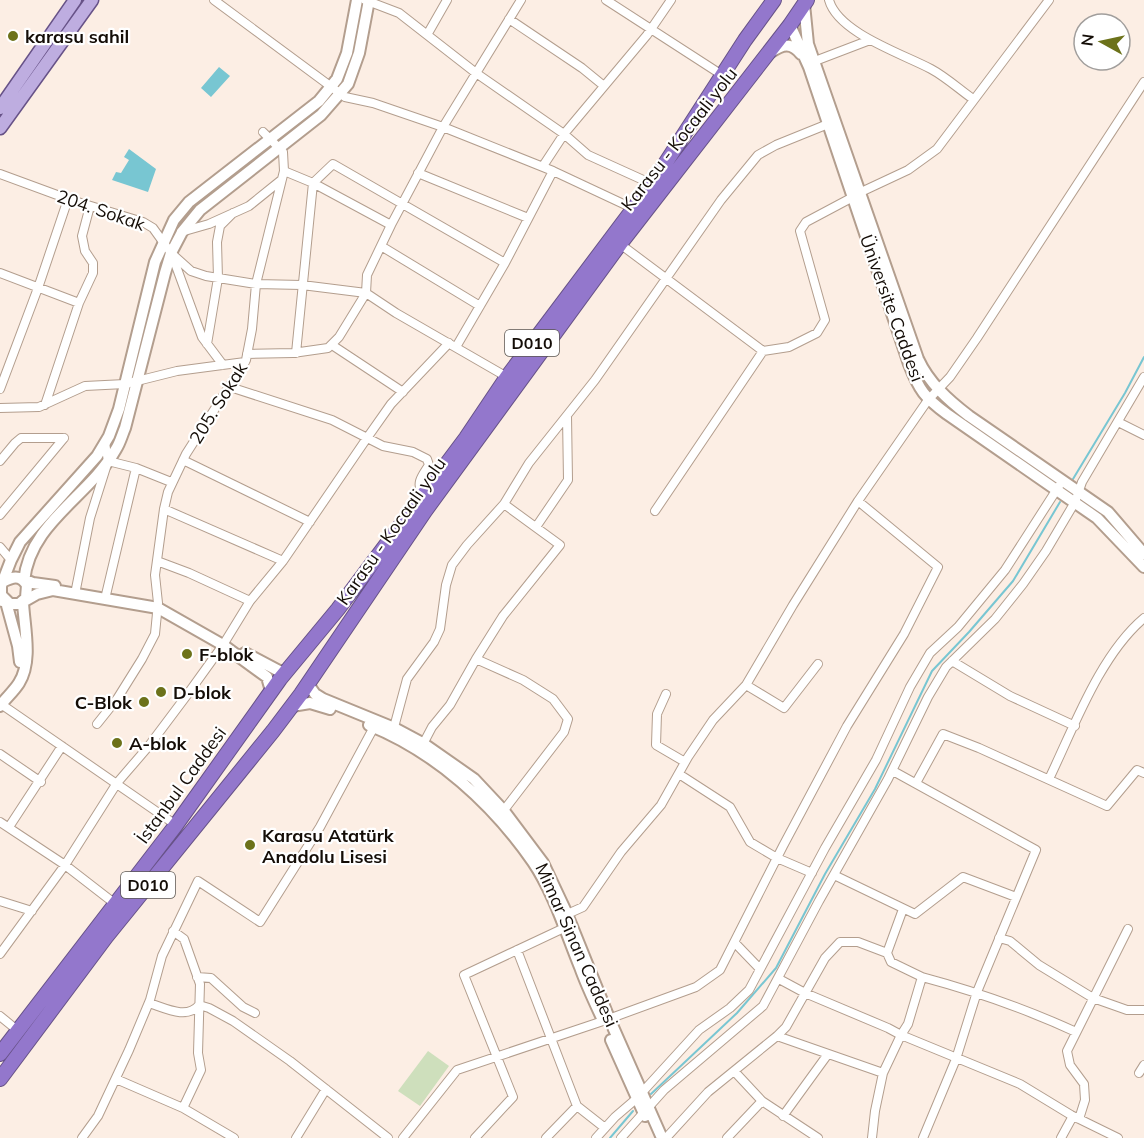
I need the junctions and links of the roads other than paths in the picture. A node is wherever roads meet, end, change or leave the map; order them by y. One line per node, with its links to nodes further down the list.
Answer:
1 (75, 0): 27 (main road)
2 (92, 0): 30 (main road)
3 (214, 0): 24 (street)
4 (365, 0): 16 (street); 24 (main road); 25 (main road)
5 (447, 0): 16 (street)
6 (521, 0): 13 (street)
7 (606, 0): 15 (street)
8 (671, 0): 15 (street)
9 (829, 0): 17 (street)
10 (1049, 0): 26 (street)
11 (804, 1): 14 (highway, Karasu - Kocaali yolu / D010); 19 (main road)
12 (771, 2): 14 (highway); 21 (highway, Karasu - Kocaali yolu / D010)
13 (510, 19): 20 (street); 23 (street)
14 (790, 25): 18 (highway, Karasu - Kocaali yolu / D010); 19 (main road, Üniversite Caddesi)
15 (651, 30): 21 (street); 23 (street)
16 (427, 35): 20 (street)
17 (870, 40): 19 (street); 26 (street)
18 (766, 56): 19 (main road); 52 (highway, Karasu - Kocaali yolu / D010)
19 (810, 60): 28 (main road, Üniversite Caddesi); 42 (main road)
20 (476, 74): 29 (street); 31 (street)
21 (722, 75): 41 (highway, Karasu - Kocaali yolu / D010)
22 (1144, 82): 78 (street)
23 (604, 86): 31 (street)
24 (330, 88): 25 (street); 32 (main road)
25 (340, 94): 29 (street); 33 (main road)
26 (974, 99): 42 (street)
27 (0, 108)
28 (828, 124): 42 (main road, Üniversite Caddesi); 57 (street)
29 (443, 127): 34 (street); 37 (street)
30 (0, 128)
31 (564, 134): 34 (street); 41 (street)
32 (267, 135): 33 (street); 51 (main road)
33 (279, 148): 35 (street); 50 (main road)
34 (543, 166): 36 (street)
35 (284, 171): 39 (street, 205. Sokak); 40 (street)
36 (554, 171): 46 (street); 48 (street)
37 (418, 173): 44 (street); 48 (street)
38 (0, 174): 43 (street, 204. Sokak)
39 (280, 181): 47 (street); 59 (street, 205. Sokak)
40 (313, 183): 44 (street); 49 (street); 60 (street)
41 (652, 184): 46 (highway, Karasu - Kocaali yolu / D010)
42 (857, 194): 68 (street); 78 (main road); 80 (main road, Üniversite Caddesi)
43 (68, 199): 45 (street, 204. Sokak); 61 (street)
44 (403, 203): 49 (street); 55 (street)
45 (90, 206): 51 (street, 204. Sokak); 63 (street)
46 (632, 208): 72 (highway, Karasu - Kocaali yolu / D010)
47 (233, 213): 50 (street); 58 (street)
48 (528, 218): 55 (street)
49 (391, 225): 53 (street)
50 (182, 232): 51 (street); 54 (main road)
51 (163, 241): 54 (street, 204. Sokak); 75 (main road)
52 (620, 244): 57 (street); 123 (highway, Karasu - Kocaali yolu / D010)
53 (381, 246): 62 (street); 64 (street)
54 (171, 253): 58 (street, 204. Sokak); 65 (street); 74 (main road)
55 (505, 263): 64 (street)
56 (0, 273): 61 (street)
57 (665, 277): 68 (street); 83 (street)
58 (218, 278): 59 (street, 204. Sokak); 65 (street)
59 (256, 284): 60 (street, 204. Sokak); 70 (street, 205. Sokak)
60 (302, 285): 62 (street, 204. Sokak); 69 (street)
61 (38, 288): 63 (street); 77 (street)
62 (366, 293): 66 (street); 67 (street)
63 (79, 303): 81 (street)
64 (480, 306): 67 (street)
65 (207, 344): 71 (street)
66 (332, 345): 69 (street); 79 (street)
67 (453, 345): 72 (street); 79 (street)
68 (763, 351): 99 (street)
69 (296, 353): 70 (street)
70 (246, 358): 71 (street); 76 (street, 205. Sokak)
71 (223, 365): 74 (street)
72 (507, 377): 94 (highway, Karasu - Kocaali yolu / D010)
73 (1144, 377): 84 (street)
74 (137, 381): 75 (street); 90 (main road)
75 (125, 384): 81 (street); 87 (main road)
76 (230, 387): 86 (street); 88 (street, 205. Sokak)
77 (0, 389)
78 (939, 389): 80 (street); 93 (main road)
79 (403, 392): 86 (street)
80 (928, 399): 93 (main road, Üniversite Caddesi); 96 (street)
81 (45, 405): 82 (street)
82 (0, 408)
83 (567, 416): 97 (street); 102 (street)
84 (1118, 422): 85 (street); 95 (street)
85 (1144, 435)
86 (367, 438): 94 (street); 101 (street)
87 (105, 443): 90 (street); 105 (main road)
88 (183, 460): 92 (street, 205. Sokak); 101 (street)
89 (0, 461): 100 (street)
90 (108, 461): 91 (street); 109 (main road); 111 (street)
91 (136, 468): 92 (street); 112 (street)
92 (171, 482): 98 (street, 205. Sokak)
93 (1059, 486): 95 (main road, Üniversite Caddesi); 149 (street)
94 (422, 494): 122 (highway, Karasu - Kocaali yolu / D010)
95 (1077, 497): 104 (main road); 108 (main road, Üniversite Caddesi); 120 (street)
96 (858, 501): 124 (street); 147 (street)
97 (504, 504): 102 (street); 131 (street)
98 (164, 509): 106 (street, 205. Sokak); 107 (street)
99 (655, 511)
100 (0, 514)
101 (310, 522): 107 (street)
102 (536, 527): 119 (street)
103 (0, 548): 105 (street)
104 (1144, 554)
105 (11, 560): 110 (main road)
106 (157, 561): 114 (street); 116 (street, 205. Sokak)
107 (283, 561): 114 (street)
108 (1144, 567)
109 (23, 580): 110 (main road); 111 (main road); 115 (main road)
110 (2, 582): 113 (main road)
111 (75, 592): 112 (main road); 115 (main road)
112 (106, 596): 116 (main road)
113 (3, 601): 115 (main road); 126 (main road)
114 (250, 601): 118 (street)
115 (22, 602): 126 (main road)
116 (158, 605): 118 (main road); 128 (street, 205. Sokak)
117 (1144, 618): 129 (street)
118 (224, 643): 122 (main road); 122 (main road); 141 (street)
119 (476, 659): 133 (street); 143 (street)
120 (952, 662): 129 (street); 136 (street)
121 (818, 664): 124 (street)
122 (279, 680): 123 (highway); 127 (highway); 145 (highway, İstanbul Caddesi / D010)
123 (308, 684): 127 (highway, Karasu - Kocaali yolu / D010); 131 (main road, Mimar Sinan Caddesi)
124 (746, 685): 135 (street)
125 (666, 694): 135 (street)
126 (0, 702): 132 (street)
127 (292, 706): 130 (main road, Mimar Sinan Caddesi); 190 (highway, Karasu - Kocaali yolu / D010)
128 (97, 724)
129 (1075, 726): 139 (street)
130 (374, 727): 131 (main road, Mimar Sinan Caddesi); 158 (street)
131 (393, 732): 133 (main road, Mimar Sinan Caddesi)
132 (62, 747): 140 (street); 141 (street)
133 (422, 748): 143 (main road, Mimar Sinan Caddesi)
134 (0, 754): 140 (street)
135 (685, 762): 138 (street)
136 (892, 771): 142 (street); 150 (street)
137 (1144, 773): 139 (street)
138 (679, 774): 147 (street); 156 (street)
139 (1049, 779): 142 (street)
140 (41, 782): 146 (street)
141 (117, 783): 145 (street); 148 (street)
142 (916, 783): 151 (street)
143 (501, 815): 156 (main road, Mimar Sinan Caddesi)
144 (0, 822): 146 (street)
145 (176, 825): 153 (highway, İstanbul Caddesi / D010)
146 (9, 827): 148 (street)
147 (777, 858): 149 (street); 160 (street)
148 (65, 865): 153 (street); 155 (street)
149 (812, 873): 164 (street)
150 (834, 875): 154 (street); 167 (street)
151 (1016, 897): 154 (street); 159 (street)
152 (0, 901): 155 (street)
153 (114, 903): 177 (highway, İstanbul Caddesi / D010)
154 (903, 909): 163 (street)
155 (32, 911): 162 (street)
156 (564, 920): 161 (street); 176 (main road, Mimar Sinan Caddesi)
157 (1128, 929): 170 (street)
158 (173, 931): 165 (street); 171 (street)
159 (999, 938): 168 (street); 170 (street)
160 (735, 943): 164 (street); 176 (street)
161 (517, 950): 181 (street); 184 (street)
162 (0, 953)
163 (887, 953): 166 (street); 169 (street)
164 (760, 969): 193 (street)
165 (197, 977): 172 (street); 174 (street)
166 (922, 978): 168 (street); 179 (street)
167 (779, 979): 169 (street); 197 (street)
168 (977, 992): 178 (street); 185 (street)
169 (805, 993): 179 (street); 180 (street)
170 (1093, 998): 173 (street); 178 (street)
171 (149, 1004): 172 (street); 191 (street)
172 (200, 1005): 192 (street); 196 (street)
173 (1144, 1010)
174 (255, 1013)
175 (0, 1016): 177 (street)
176 (606, 1020): 181 (street); 193 (main road, Mimar Sinan Caddesi)
177 (17, 1030): 182 (highway, İstanbul Caddesi / D010)
178 (1076, 1032): 199 (street)
179 (901, 1035): 185 (street); 188 (street)
180 (777, 1036): 183 (street); 187 (street)
181 (549, 1039): 184 (street); 195 (street)
182 (0, 1054)
183 (828, 1054): 188 (street); 198 (street)
184 (497, 1056): 206 (street); 207 (street)
185 (956, 1059): 199 (street); 216 (street)
186 (1144, 1065): 189 (street)
187 (734, 1071): 194 (street); 212 (street)
188 (884, 1073): 215 (street)
189 (1139, 1073)
190 (0, 1079)
191 (116, 1079): 196 (street); 202 (street)
192 (326, 1089): 204 (street); 205 (street)
193 (639, 1095): 197 (main road, Mimar Sinan Caddesi); 200 (street)
194 (762, 1101): 198 (street); 213 (street)
195 (577, 1106): 200 (street); 208 (street)
196 (183, 1108): 203 (street)
197 (646, 1111): 210 (street); 211 (main road, Mimar Sinan Caddesi); 212 (main road, Mimar Sinan Caddesi)
198 (783, 1116): 214 (street)
199 (1076, 1118): 201 (street); 217 (street)
200 (605, 1128): 209 (street)
201 (1104, 1135): 218 (street)
202 (82, 1138)
203 (234, 1138)
204 (296, 1138)
205 (388, 1138)
206 (403, 1138)
207 (475, 1138)
208 (546, 1138)
209 (596, 1138)
210 (621, 1138)
211 (655, 1138)
212 (664, 1138)
213 (727, 1138)
214 (818, 1138)
215 (873, 1138)
216 (923, 1138)
217 (1061, 1138)
218 (1118, 1138)

